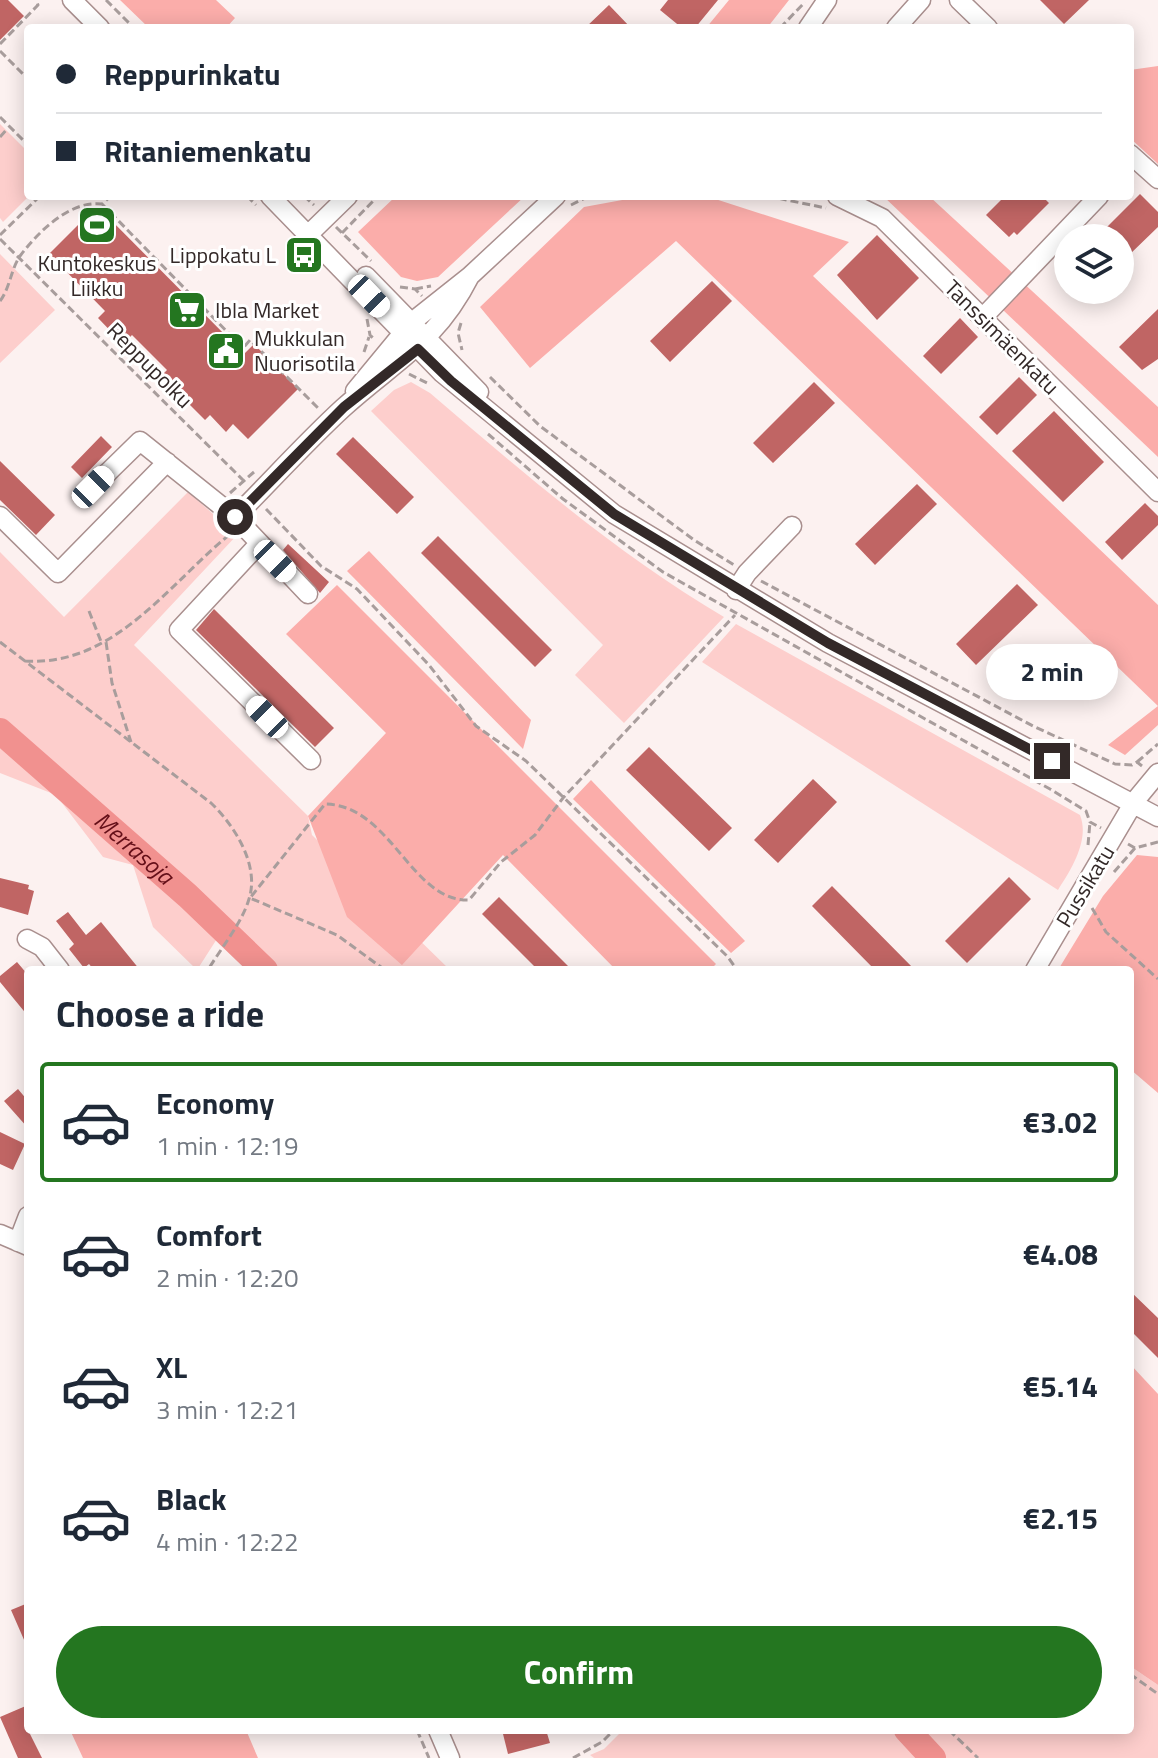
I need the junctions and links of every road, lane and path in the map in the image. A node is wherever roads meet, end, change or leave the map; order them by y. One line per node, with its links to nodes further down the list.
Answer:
1 (36, 0): 16 (path)
2 (72, 0): 9 (street)
3 (89, 0): 10 (street)
4 (106, 0): 11 (path)
5 (807, 0): 12 (path)
6 (827, 0): 13 (street)
7 (921, 0): 14 (street)
8 (959, 0): 15 (street)
9 (96, 24)
10 (113, 24)
11 (130, 24)
12 (784, 24)
13 (811, 24)
14 (900, 24)
15 (984, 24)
16 (0, 44)
17 (0, 51): 18 (path)
18 (24, 75)
19 (0, 117): 20 (path)
20 (10, 127): 21 (path); 22 (path)
21 (0, 137)
22 (24, 141)
23 (1134, 161): 24 (street)
24 (1158, 179)
25 (36, 200): 38 (path)
26 (106, 200): 35 (path)
27 (275, 200): 36 (street)
28 (289, 200): 36 (street)
29 (344, 200): 36 (street)
30 (374, 200): 37 (path)
31 (812, 200): 34 (path)
32 (1095, 200): 42 (street)
33 (562, 201): 40 (street)
34 (834, 202): 53 (street, Tanssimäenkatu)
35 (102, 204): 39 (path); 49 (path)
36 (312, 230): 44 (street)
37 (342, 233)
38 (0, 237): 39 (path, Reppupolku)
39 (19, 257): 41 (path); 51 (path, Reppupolku)
40 (470, 276): 44 (street); 45 (street)
41 (0, 301)
42 (989, 311)
43 (462, 320): 46 (path)
44 (407, 327): 45 (street); 48 (street)
45 (423, 343): 48 (street); 60 (street)
46 (462, 351)
47 (484, 372): 59 (path)
48 (344, 407): 56 (street)
49 (320, 409)
50 (167, 462): 52 (street); 55 (street); 56 (street)
51 (243, 480)
52 (93, 487)
53 (1158, 492)
54 (264, 506): 72 (path)
55 (0, 516)
56 (238, 521): 58 (street); 65 (path)
57 (792, 526): 59 (street)
58 (258, 545): 61 (street); 69 (street)
59 (747, 573): 60 (street); 70 (path)
60 (736, 590): 73 (street)
61 (308, 594)
62 (89, 611): 65 (path)
63 (735, 615): 72 (path)
64 (0, 642): 66 (path)
65 (104, 643): 66 (path); 67 (path)
66 (25, 661): 67 (path)
67 (131, 742): 75 (path)
68 (1158, 744): 70 (path)
69 (311, 760)
70 (1137, 762): 71 (path)
71 (1156, 775): 73 (street)
72 (563, 798): 75 (path); 81 (path)
73 (1134, 802): 74 (street); 82 (street, Pussikatu)
74 (1158, 817)
75 (250, 898): 79 (path); 80 (path)
76 (1090, 904): 83 (path)
77 (27, 939): 78 (street)
78 (57, 966)
79 (210, 966)
80 (380, 966)
81 (734, 966)
82 (1037, 966)
83 (1158, 979)
84 (0, 1234): 85 (street)
85 (23, 1244)
86 (1134, 1677): 87 (path)
87 (1158, 1694)
88 (419, 1734): 92 (path)
89 (440, 1734): 93 (street)
90 (610, 1734): 94 (path)
91 (953, 1734): 95 (path)
92 (429, 1758)
93 (450, 1758)
94 (573, 1758)
95 (978, 1758)

